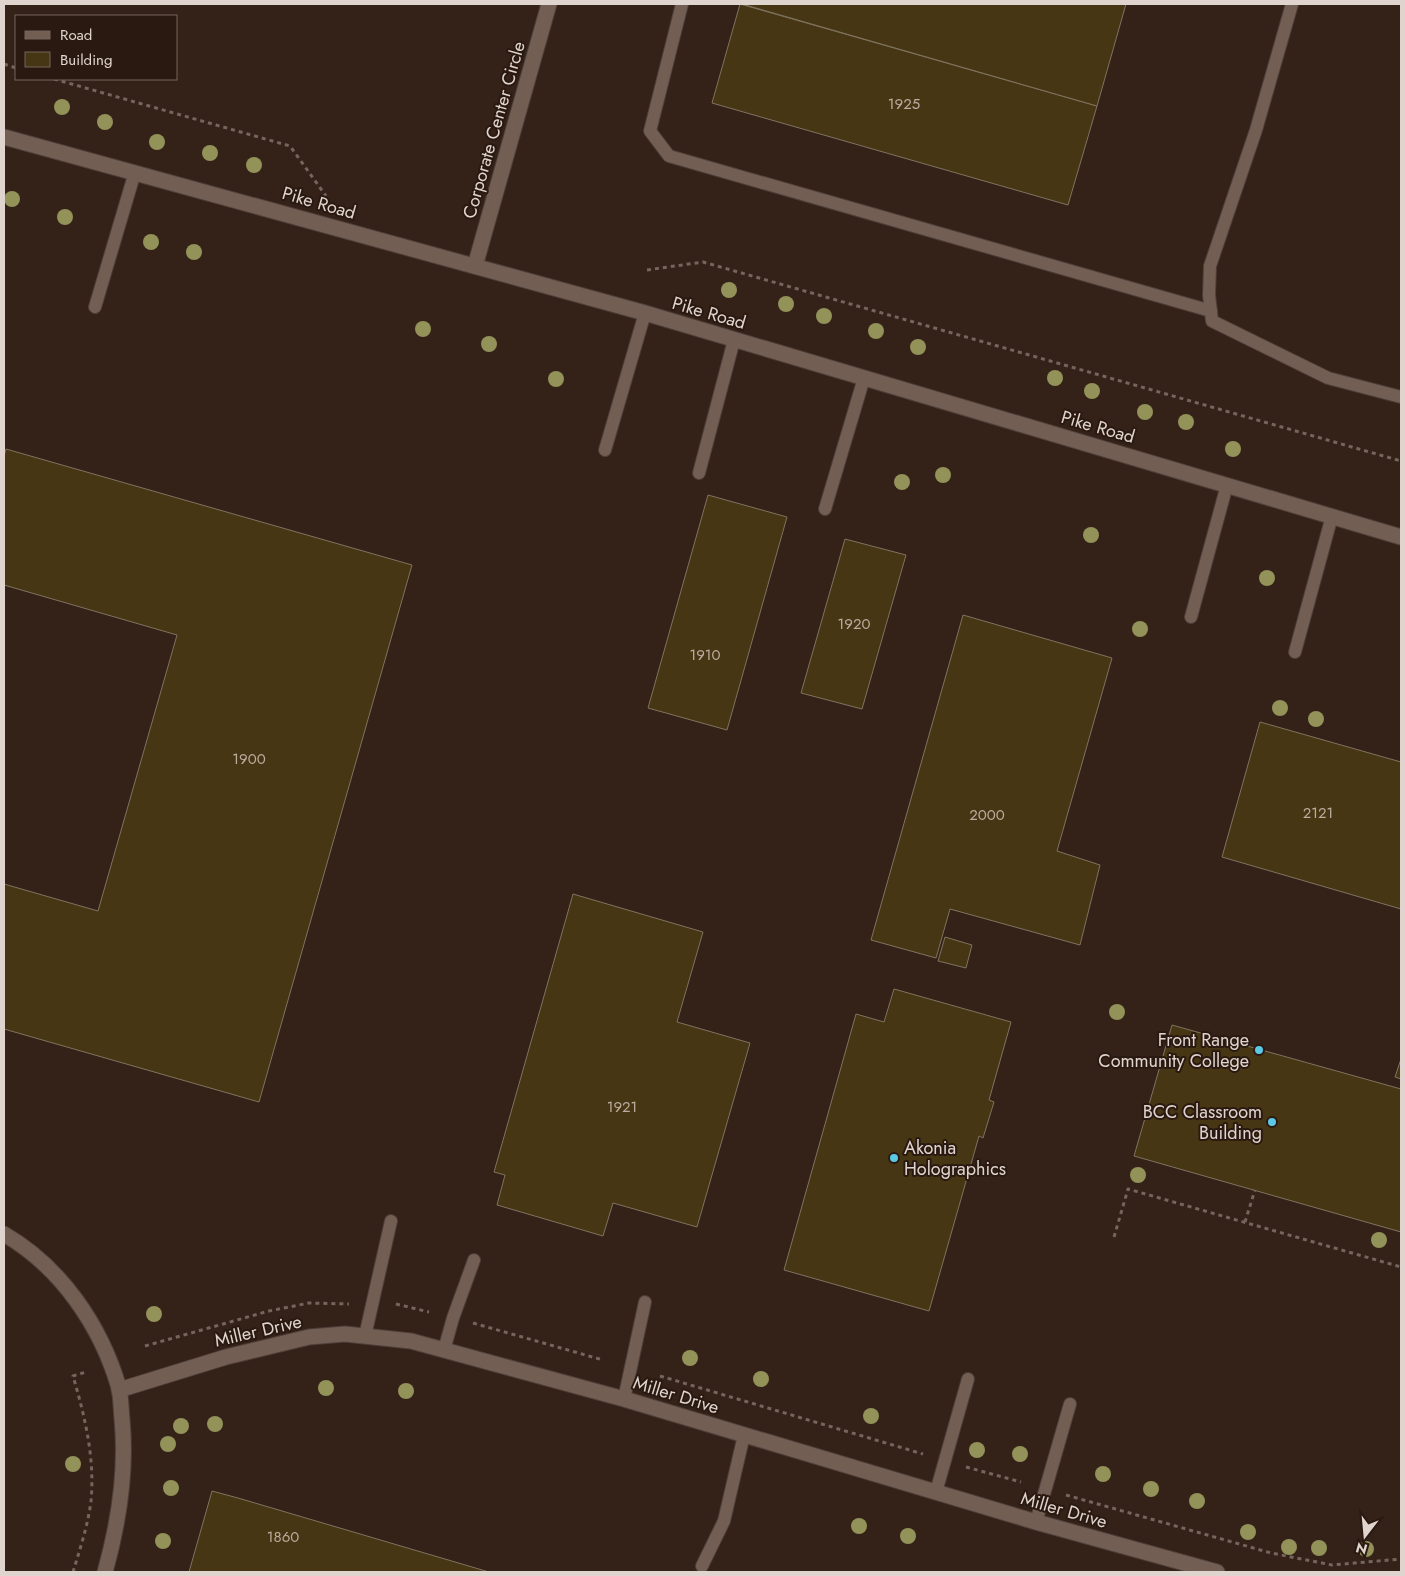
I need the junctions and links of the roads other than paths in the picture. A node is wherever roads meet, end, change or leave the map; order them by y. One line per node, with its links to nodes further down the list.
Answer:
1 (549, 4): 6 (street, Corporate Center Circle)
2 (682, 4): 8 (lane)
3 (1292, 4): 8 (lane)
4 (4, 137): 5 (street, Pike Road)
5 (135, 172): 6 (street, Pike Road); 7 (lane)
6 (475, 266): 9 (street, Pike Road)
7 (95, 307)
8 (1211, 311): 12 (lane)
9 (645, 314): 10 (street, Pike Road); 13 (lane)
10 (734, 340): 11 (street, Pike Road); 14 (lane)
11 (864, 378): 15 (street, Pike Road); 16 (lane)
12 (1401, 397)
13 (605, 450)
14 (698, 473)
15 (1227, 485): 17 (street, Pike Road); 19 (lane)
16 (825, 509)
17 (1332, 516): 18 (street, Pike Road); 20 (lane)
18 (1401, 537)
19 (1191, 617)
20 (1295, 652)
21 (391, 1221): 25 (lane)
22 (4, 1234): 28 (street)
23 (474, 1260): 26 (lane)
24 (645, 1302): 29 (lane)
25 (365, 1336): 26 (street, Miller Drive); 28 (street, Miller Drive)
26 (444, 1350): 29 (street, Miller Drive)
27 (968, 1379): 32 (lane)
28 (119, 1390): 35 (street)
29 (624, 1399): 31 (street, Miller Drive)
30 (1070, 1404): 33 (lane)
31 (744, 1435): 32 (street, Miller Drive); 34 (lane)
32 (936, 1492): 33 (street, Miller Drive)
33 (1036, 1522): 36 (street, Miller Drive)
34 (702, 1566)
35 (105, 1572)
36 (1217, 1572)

